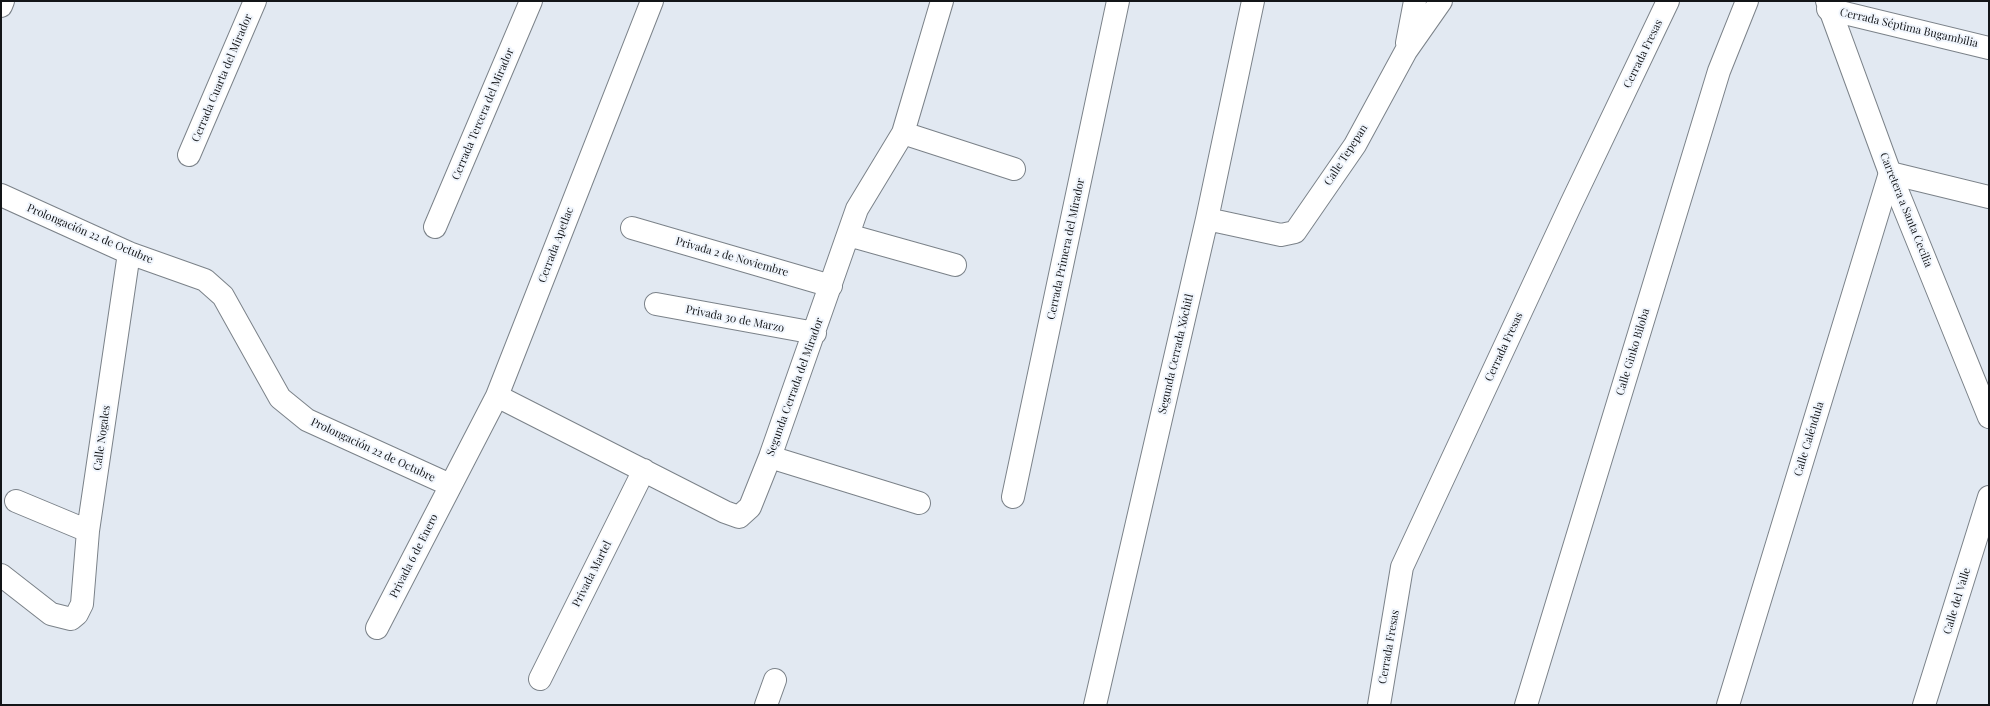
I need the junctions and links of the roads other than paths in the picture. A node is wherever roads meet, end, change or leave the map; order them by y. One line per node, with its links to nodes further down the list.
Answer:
1 (3, 1): 13 (street)
2 (255, 1): 17 (street, Cerrada Cuarta del Mirador)
3 (531, 1): 23 (street, Cerrada Tercera del Mirador)
4 (652, 1): 32 (street, Cerrada Apetlac)
5 (942, 1): 16 (street, Segunda Cerrada del Mirador)
6 (1118, 1): 37 (street, Cerrada Primera del Mirador)
7 (1253, 1): 22 (street, Segunda Cerrada Xóchitl)
8 (1415, 1): 15 (street)
9 (1441, 1): 15 (street, Calle Tepepan)
10 (1668, 1): 48 (street, Cerrada Fresas)
11 (1748, 1): 49 (street, Calle Ginko Biloba)
12 (1828, 5): 14 (street, Cerrada Séptima Bugambilia); 19 (street, Carretera a Santa Cecilia)
13 (1, 6)
14 (1989, 48)
15 (1406, 50): 22 (street, Calle Tepepan)
16 (903, 133): 18 (street); 25 (street, Segunda Cerrada del Mirador)
17 (189, 155)
18 (1014, 169)
19 (1890, 173): 21 (street); 31 (street, Carretera a Santa Cecilia); 50 (street, Calle Caléndula)
20 (1, 195): 26 (street, Prolongación 22 de Octubre)
21 (1989, 197)
22 (1207, 220): 47 (street, Segunda Cerrada Xóchitl)
23 (435, 227)
24 (632, 228): 28 (street, Privada 2 de Noviembre)
25 (848, 235): 27 (street); 28 (street, Segunda Cerrada del Mirador)
26 (129, 253): 36 (street, Prolongación 22 de Octubre); 41 (street, Calle Nogales)
27 (955, 266)
28 (831, 286): 30 (street, Segunda Cerrada del Mirador)
29 (656, 304): 30 (street, Privada 30 de Marzo)
30 (815, 333): 34 (street, Segunda Cerrada del Mirador)
31 (1981, 378): 33 (street, Carretera a Santa Cecilia)
32 (496, 396): 35 (street, Segunda Cerrada del Mirador); 36 (street, Cerrada Apetlac)
33 (1989, 417)
34 (770, 457): 35 (street, Segunda Cerrada del Mirador); 40 (street)
35 (644, 470): 44 (street, Privada Martel)
36 (450, 486): 43 (street, Privada 6 de Enero)
37 (1013, 497)
38 (1989, 497): 51 (street, Calle del Valle)
39 (16, 501): 41 (street)
40 (919, 503)
41 (88, 531): 42 (street, Calle Nogales)
42 (1, 575)
43 (377, 628)
44 (540, 679)
45 (774, 680): 46 (street)
46 (766, 705)
47 (1095, 705)
48 (1379, 705)
49 (1526, 705)
50 (1728, 705)
51 (1924, 705)

